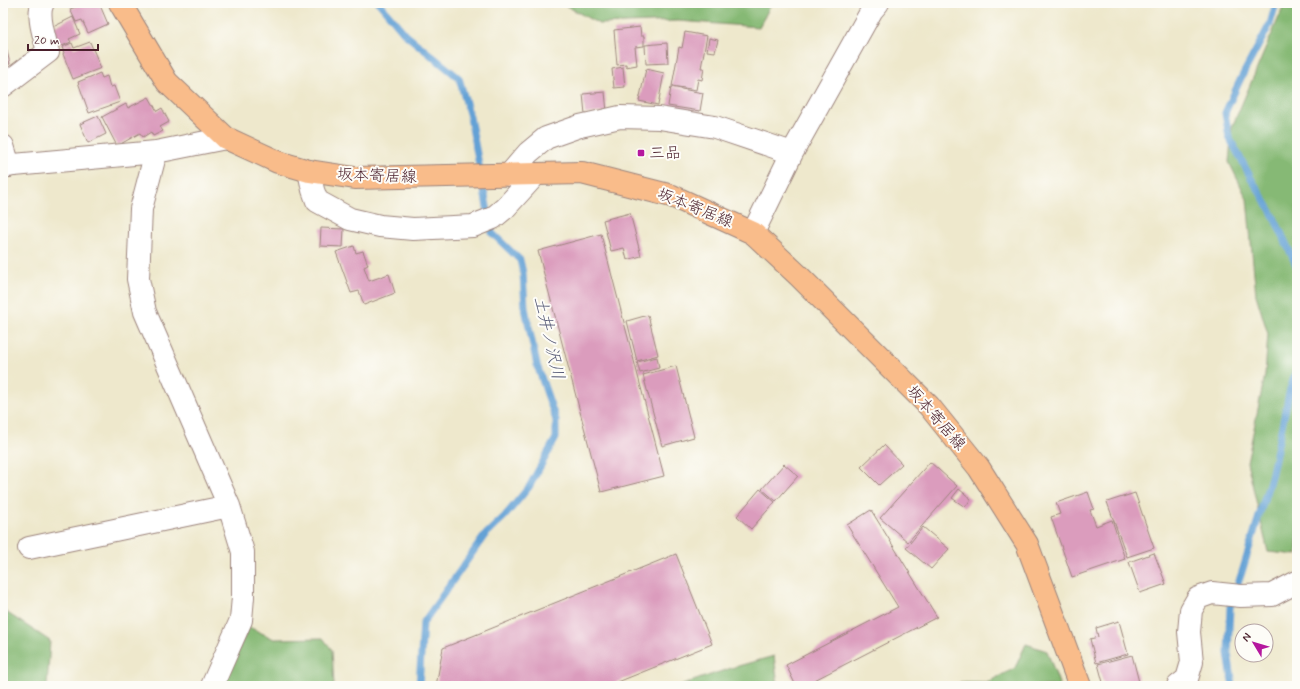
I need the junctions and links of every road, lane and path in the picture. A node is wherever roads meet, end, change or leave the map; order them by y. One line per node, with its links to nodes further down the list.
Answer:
1 (43, 3): 4 (street)
2 (120, 3): 5 (main road, 坂本寄居線)
3 (878, 3): 7 (street)
4 (3, 86)
5 (226, 138): 6 (street); 9 (main road, 坂本寄居線)
6 (156, 152): 8 (street); 13 (street)
7 (792, 154): 11 (street); 12 (street)
8 (5, 159)
9 (309, 171): 10 (street); 11 (main road, 坂本寄居線)
10 (536, 174): 11 (main road, 坂本寄居線); 12 (main road, 坂本寄居線)
11 (509, 175)
12 (753, 233): 17 (main road, 坂本寄居線)
13 (229, 506): 14 (street); 16 (street)
14 (29, 548)
15 (1297, 582): 18 (street)
16 (212, 686)
17 (1080, 686)
18 (1178, 686)

